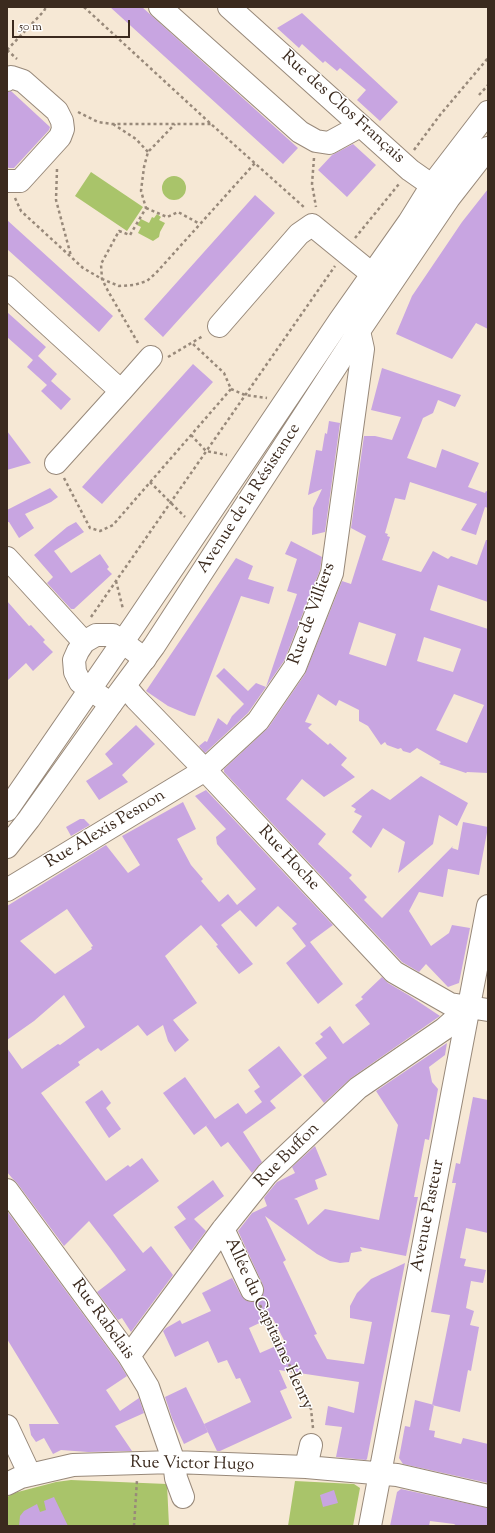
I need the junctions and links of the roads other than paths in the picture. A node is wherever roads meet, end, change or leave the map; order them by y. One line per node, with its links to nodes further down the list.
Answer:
1 (160, 7): 5 (street)
2 (230, 7): 5 (street, Rue des Clos Français)
3 (7, 80): 7 (street)
4 (488, 112): 8 (street)
5 (360, 126): 8 (street, Rue des Clos Français)
6 (488, 148): 9 (street, Avenue de la Résistance)
7 (9, 182)
8 (432, 184): 9 (street, Rue des Clos Français); 10 (street, Avenue de la Résistance)
9 (454, 201): 13 (street, Avenue de la Résistance)
10 (372, 274): 12 (street); 19 (street, Avenue de la Résistance)
11 (7, 287): 15 (street)
12 (219, 326)
13 (360, 331): 20 (street, Avenue de la Résistance); 24 (street, Rue de Villiers)
14 (151, 357): 15 (street)
15 (121, 392): 16 (street)
16 (56, 463)
17 (7, 558): 18 (street)
18 (81, 638): 19 (street); 22 (street)
19 (122, 642): 20 (street); 22 (street, Avenue de la Résistance)
20 (146, 659): 21 (street, Avenue de la Résistance)
21 (125, 686): 23 (street, Avenue de la Résistance); 24 (street, Rue Hoche)
22 (90, 689): 23 (street); 25 (street, Avenue de la Résistance)
23 (111, 704): 26 (street, Avenue de la Résistance)
24 (205, 770): 27 (street, Rue Alexis Pesnon); 29 (street, Rue Hoche)
25 (7, 810)
26 (7, 846)
27 (7, 890)
28 (488, 906): 29 (street, Avenue Pasteur)
29 (478, 1008): 31 (street, Rue Buffon); 38 (street, Avenue Pasteur)
30 (7, 1190): 33 (street, Rue Rabelais)
31 (223, 1229): 32 (street, Allée du Capitaine Henry); 33 (street, Rue Buffon)
32 (252, 1290)
33 (129, 1356): 36 (street, Rue Rabelais)
34 (7, 1426): 39 (street)
35 (311, 1445): 37 (street)
36 (174, 1462): 37 (street, Rue Victor Hugo); 39 (street, Rue Victor Hugo); 42 (street, Rue Rabelais)
37 (306, 1467): 38 (street, Rue Victor Hugo)
38 (380, 1473): 41 (street, Rue Victor Hugo); 43 (street, Avenue Pasteur)
39 (30, 1475): 40 (street, Rue Victor Hugo)
40 (7, 1484)
41 (488, 1496)
42 (183, 1497)
43 (370, 1526)

